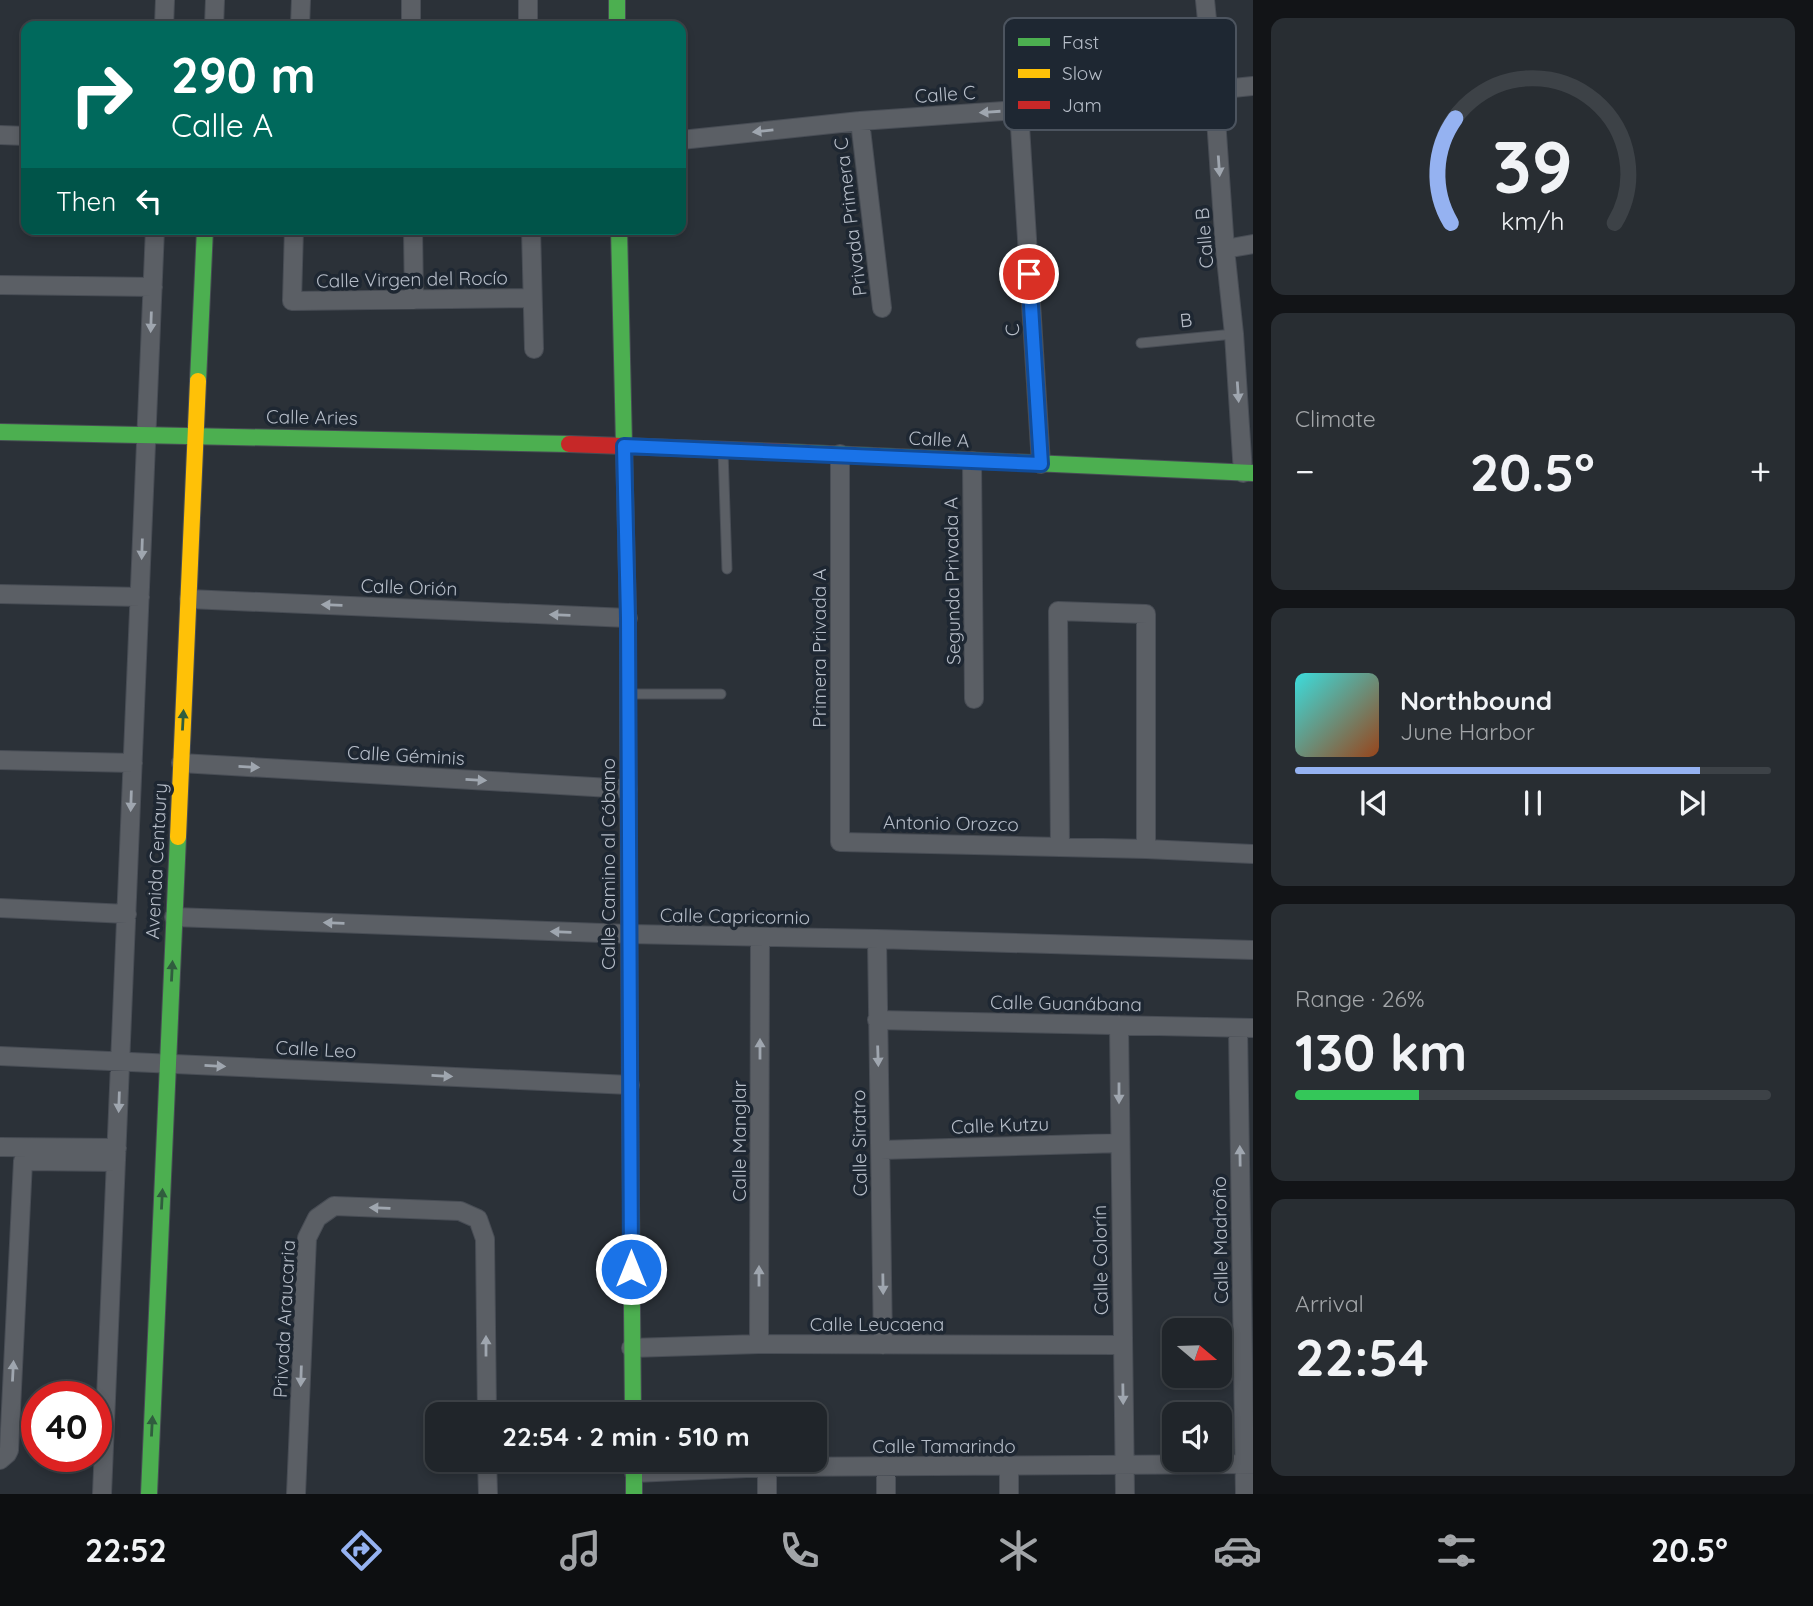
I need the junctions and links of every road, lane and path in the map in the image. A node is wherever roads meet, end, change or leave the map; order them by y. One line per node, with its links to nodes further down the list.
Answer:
1 (165, 0): 9 (street)
2 (215, 0): 10 (street)
3 (301, 0): 11 (street)
4 (411, 0): 12 (street)
5 (528, 0): 13 (street)
6 (617, 0): 14 (street)
7 (1205, 0): 8 (street, Calle B)
8 (1207, 18)
9 (164, 21)
10 (214, 21)
11 (300, 21)
12 (411, 21)
13 (528, 21)
14 (617, 21)
15 (1004, 111): 16 (street, Calle C, one-way to 16)
16 (860, 121): 21 (street, Calle C, one-way to 21); 34 (street, Privada Primera C)
17 (1020, 130): 45 (street, C)
18 (1217, 130): 29 (street, Calle B, one-way to 29)
19 (0, 135): 20 (street)
20 (21, 136)
21 (686, 139)
22 (155, 235): 31 (street, Avenida Centaury)
23 (205, 235): 40 (street, Avenida Centaury)
24 (295, 235): 33 (street, Calle Virgen del Rocío)
25 (413, 235): 33 (street)
26 (531, 235): 32 (street)
27 (619, 235): 41 (street, Calle Camino al Cóbano)
28 (1253, 244): 29 (street)
29 (1225, 249): 35 (street, Calle B)
30 (0, 285): 31 (street)
31 (153, 287): 39 (street, Avenida Centaury, one-way to 39)
32 (533, 298): 33 (street, Calle Virgen del Rocío); 37 (street)
33 (414, 300)
34 (882, 308)
35 (1234, 334): 36 (lane, B); 46 (street, Calle B, one-way to 46)
36 (1141, 343)
37 (534, 349)
38 (0, 432): 39 (street, Calle Aries)
39 (147, 435): 40 (street, Calle Aries); 49 (street, Avenida Centaury, one-way to 49)
40 (196, 435): 41 (street, Calle Aries); 50 (street, Avenida Centaury)
41 (624, 446): 42 (street, Calle A); 51 (street, Calle Camino al Cóbano)
42 (723, 450): 43 (street, Calle A); 47 (lane)
43 (840, 454): 44 (street, Calle A); 59 (street, Primera Privada A)
44 (971, 461): 45 (street, Calle A); 54 (street, Segunda Privada A)
45 (1041, 464): 46 (street, Calle A)
46 (1248, 473)
47 (727, 569)
48 (0, 594): 49 (street)
49 (140, 597): 56 (street, Avenida Centaury)
50 (188, 598): 51 (street, Calle Orión, one-way to 50); 57 (street, Avenida Centaury, one-way to 50)
51 (628, 618): 52 (street, Calle Camino al Cóbano)
52 (628, 694): 53 (lane); 58 (street, Calle Camino al Cóbano)
53 (721, 694)
54 (974, 699)
55 (0, 760): 56 (street)
56 (133, 763): 64 (street, Avenida Centaury, one-way to 64)
57 (181, 763): 58 (street, Calle Géminis, one-way to 58); 65 (street, Avenida Centaury)
58 (628, 789): 66 (street, Calle Camino al Cóbano)
59 (841, 842): 60 (street, Antonio Orozco)
60 (1060, 847): 61 (street, Antonio Orozco); 61 (street)
61 (1146, 849): 62 (street, Antonio Orozco)
62 (1253, 854)
63 (0, 908): 64 (street)
64 (127, 914): 74 (street, Avenida Centaury)
65 (174, 917): 66 (street, Calle Capricornio, one-way to 65); 75 (street, Avenida Centaury, one-way to 65)
66 (629, 934): 67 (street, Calle Capricornio); 76 (street, Calle Camino al Cóbano)
67 (760, 937): 68 (street, Calle Capricornio); 81 (street, Calle Manglar, one-way to 67)
68 (877, 939): 69 (street, Calle Capricornio); 70 (street, Calle Siratro)
69 (1253, 950)
70 (877, 1020): 71 (street, Calle Guanábana); 79 (street, Calle Siratro, one-way to 79)
71 (1119, 1025): 72 (street, Calle Guanábana); 77 (street, Calle Colorín, one-way to 77)
72 (1246, 1028): 88 (street, Calle Madroño, one-way to 72)
73 (0, 1056): 74 (street, Calle Leo)
74 (120, 1061): 75 (street, Calle Leo); 80 (street, Avenida Centaury, one-way to 80)
75 (168, 1063): 76 (street, Calle Leo, one-way to 76); 97 (street, Avenida Centaury, one-way to 75)
76 (629, 1085): 84 (street, Calle Camino al Cóbano)
77 (1120, 1143): 79 (street, Calle Kutzu); 83 (street, Calle Colorín)
78 (0, 1147): 80 (street)
79 (881, 1150): 82 (street, Calle Siratro, one-way to 82)
80 (117, 1155): 87 (street, one-way to 80); 96 (street, Avenida Centaury)
81 (759, 1345): 82 (street, Calle Leucaena); 84 (street, Calle Leucaena)
82 (883, 1345): 83 (street, Calle Leucaena)
83 (1122, 1345): 90 (street, Calle Colorín, one-way to 90)
84 (631, 1348): 86 (street, Calle Camino al Cóbano)
85 (487, 1402): 98 (street, Privada Araucaria, one-way to 98)
86 (633, 1402)
87 (0, 1460)
88 (1249, 1464): 90 (street, Calle Tamarindo); 105 (street, Calle Madroño)
89 (1009, 1466): 90 (street, Calle Tamarindo); 92 (street, Calle Tamarindo); 103 (street)
90 (1124, 1466): 104 (street, Calle Colorín)
91 (827, 1467): 92 (street, Calle Tamarindo)
92 (886, 1467): 102 (street)
93 (487, 1472): 99 (street)
94 (634, 1472): 100 (street)
95 (767, 1472): 101 (street)
96 (103, 1494)
97 (149, 1494)
98 (296, 1494)
99 (488, 1494)
100 (634, 1494)
101 (767, 1494)
102 (886, 1494)
103 (1009, 1494)
104 (1125, 1494)
105 (1245, 1494)

